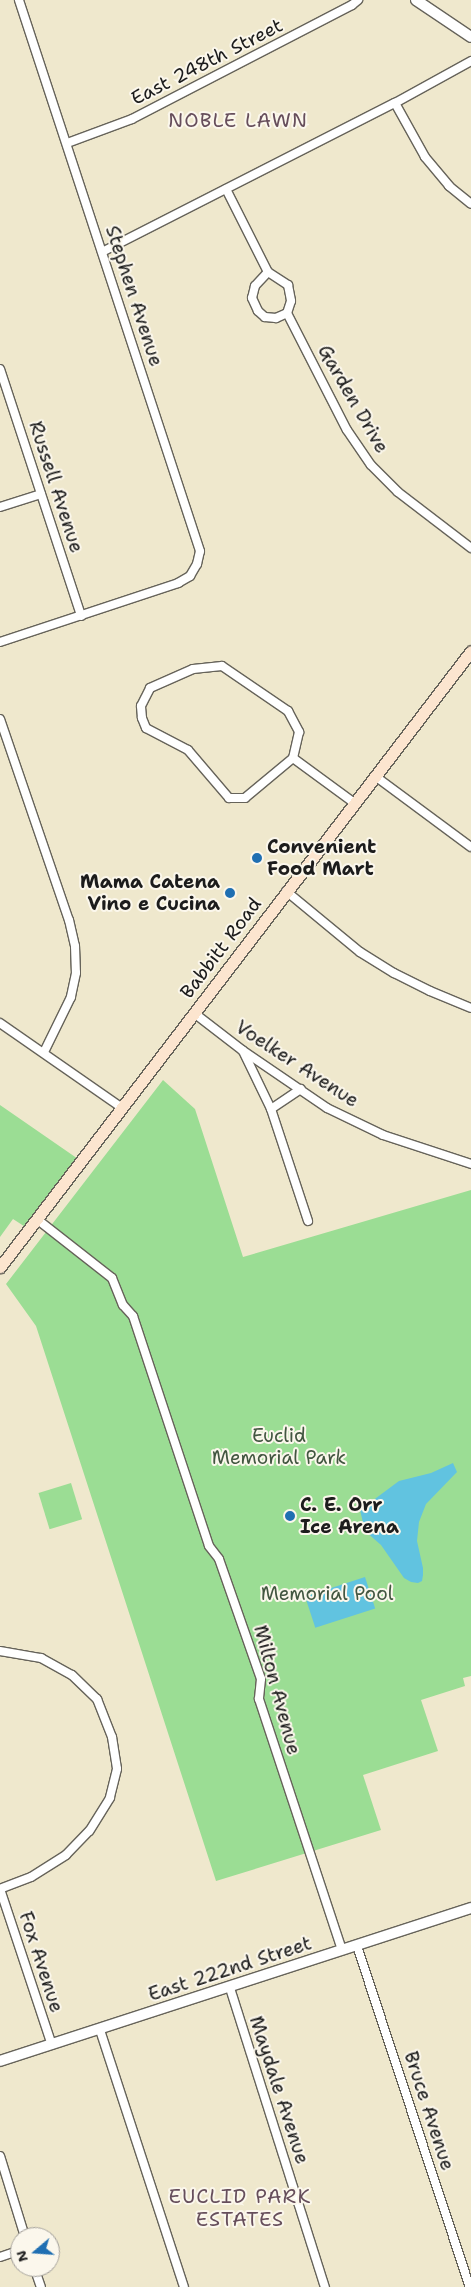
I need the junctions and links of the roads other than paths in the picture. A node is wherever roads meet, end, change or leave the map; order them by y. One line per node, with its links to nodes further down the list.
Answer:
1 (19, 0): 7 (street, Stephen Avenue)
2 (358, 0): 7 (street, East 248th Street)
3 (416, 0): 4 (street)
4 (471, 37)
5 (471, 61): 6 (street)
6 (395, 103): 8 (street); 9 (street)
7 (67, 143): 10 (street, Stephen Avenue)
8 (226, 189): 10 (street); 11 (street)
9 (471, 204)
10 (102, 252): 17 (street, Stephen Avenue)
11 (268, 272): 12 (street); 12 (street)
12 (287, 313): 16 (street, Garden Drive)
13 (0, 372): 14 (street, Russell Avenue)
14 (40, 494): 15 (street); 17 (street, Russell Avenue)
15 (0, 507)
16 (471, 548)
17 (81, 616): 18 (street, Stephen Avenue)
18 (0, 642)
19 (469, 658): 22 (main road, Babbitt Road)
20 (0, 719): 30 (street)
21 (293, 758): 21 (street); 23 (street)
22 (375, 776): 23 (main road, Babbitt Road); 24 (street)
23 (353, 802): 25 (main road, Babbitt Road)
24 (471, 847)
25 (286, 891): 26 (street); 27 (main road, Babbitt Road)
26 (471, 1008)
27 (194, 1013): 29 (street, Voelker Avenue); 32 (main road, Babbitt Road)
28 (0, 1023): 30 (street)
29 (242, 1050): 31 (street, Voelker Avenue); 33 (street)
30 (44, 1052): 32 (street)
31 (301, 1089): 33 (street); 34 (street, Voelker Avenue)
32 (121, 1107): 35 (main road, Babbitt Road)
33 (271, 1109): 36 (street)
34 (471, 1164)
35 (38, 1220): 37 (main road, Babbitt Road); 42 (street, Milton Avenue)
36 (308, 1221)
37 (0, 1267)
38 (0, 1651): 39 (street)
39 (0, 1889): 45 (street, Fox Avenue)
40 (471, 1908): 41 (street, East 222nd Street)
41 (357, 1946): 42 (street, East 222nd Street); 51 (street, Bruce Avenue)
42 (342, 1950): 43 (street, East 222nd Street)
43 (230, 1988): 44 (street, East 222nd Street); 50 (street, Maydale Avenue)
44 (100, 2030): 45 (street, East 222nd Street); 49 (street)
45 (52, 2044): 46 (street, East 222nd Street)
46 (0, 2061)
47 (0, 2156): 48 (street)
48 (22, 2227)
49 (184, 2287)
50 (325, 2287)
51 (470, 2287)

